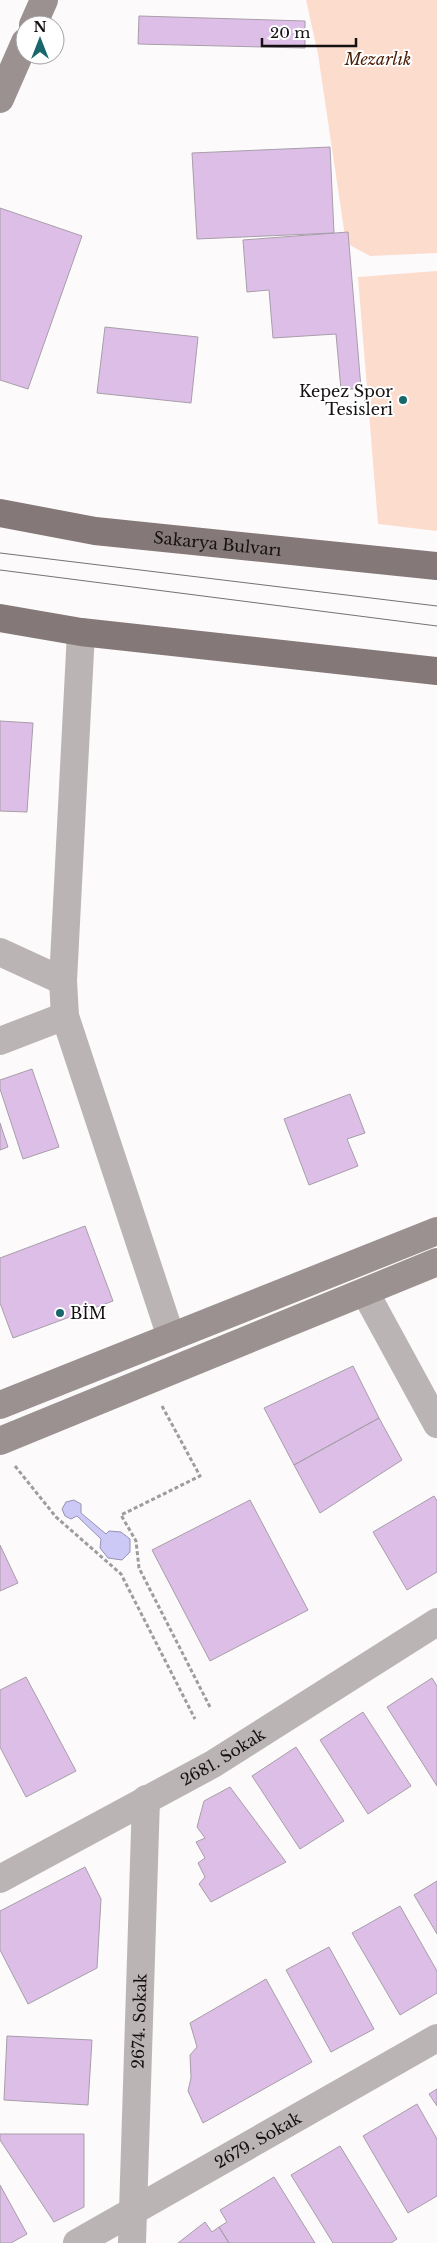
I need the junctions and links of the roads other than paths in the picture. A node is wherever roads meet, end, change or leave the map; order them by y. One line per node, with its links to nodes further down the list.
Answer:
1 (44, 0): 2 (street)
2 (37, 15)
3 (15, 65): 4 (street)
4 (0, 99)
5 (0, 513): 6 (main road, Sakarya Bulvarı)
6 (437, 566)
7 (0, 618): 8 (main road)
8 (81, 632): 9 (main road); 11 (street)
9 (437, 671)
10 (0, 952): 11 (street)
11 (63, 981): 12 (street)
12 (65, 1016): 13 (street); 17 (street)
13 (0, 1041)
14 (437, 1231): 17 (street)
15 (437, 1262): 16 (street)
16 (365, 1292): 19 (street); 20 (street)
17 (171, 1337): 18 (street)
18 (0, 1405)
19 (437, 1424)
20 (7, 1452)
21 (437, 1622): 22 (street, 2681. Sokak)
22 (146, 1799): 23 (street, 2681. Sokak); 25 (street, 2674. Sokak)
23 (0, 1879)
24 (437, 2038): 25 (street, 2679. Sokak)
25 (134, 2211): 26 (street, 2679. Sokak); 27 (street, 2674. Sokak)
26 (78, 2243)
27 (132, 2243)

